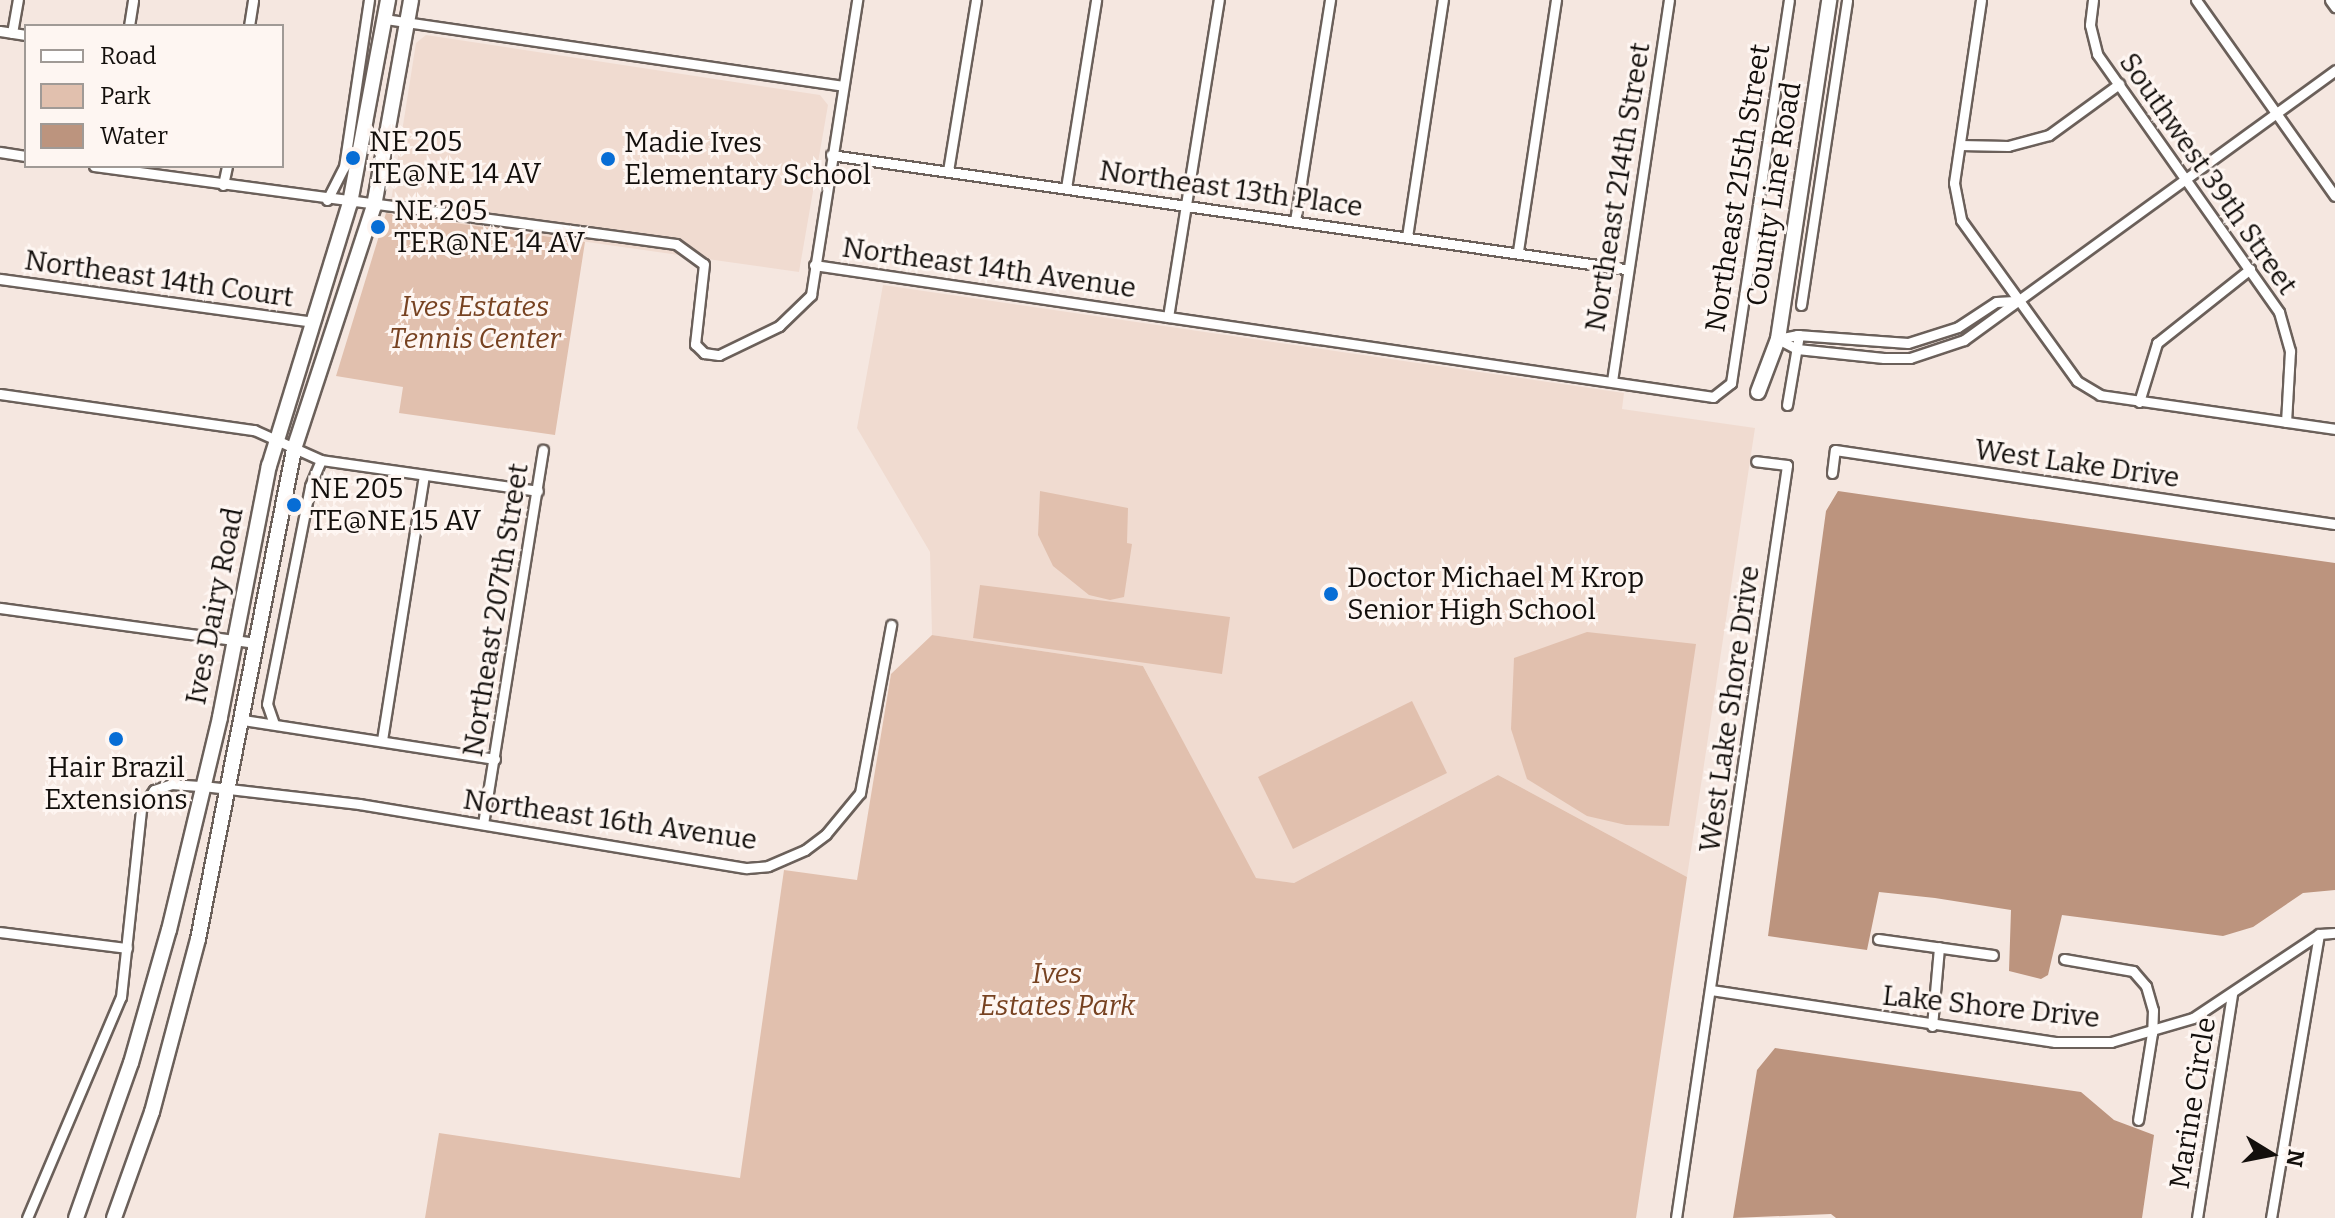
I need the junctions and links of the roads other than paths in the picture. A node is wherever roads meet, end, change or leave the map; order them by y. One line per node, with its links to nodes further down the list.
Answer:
1 (18, 0): 28 (street)
2 (133, 0): 25 (street)
3 (253, 0): 26 (street)
4 (369, 0): 45 (street)
5 (388, 0): 23 (main road, Ives Dairy Road)
6 (411, 0): 24 (main road, Ives Dairy Road)
7 (857, 0): 32 (street)
8 (976, 0): 40 (street)
9 (1096, 0): 43 (street)
10 (1219, 0): 48 (street)
11 (1330, 0): 49 (street)
12 (1443, 0): 50 (street)
13 (1556, 0): 51 (street)
14 (1669, 0): 53 (street, Northeast 214th Street)
15 (1789, 0): 64 (street, Northeast 215th Street)
16 (1829, 0): 61 (main road, County Line Road)
17 (1847, 0): 57 (street)
18 (1981, 0): 34 (street)
19 (2093, 0): 31 (street, Southwest 39th Street)
20 (2196, 0): 33 (street)
21 (2330, 0): 22 (street)
22 (2335, 7)
23 (385, 19): 24 (street); 46 (main road, Ives Dairy Road)
24 (407, 22): 32 (street); 47 (main road, Ives Dairy Road)
25 (129, 24)
26 (249, 24)
27 (0, 31): 28 (street)
28 (12, 33): 29 (street)
29 (24, 35)
30 (2335, 70): 33 (street)
31 (2119, 84): 34 (street); 41 (street, Southwest 39th Street)
32 (842, 86): 36 (street)
33 (2275, 112): 41 (street); 44 (street)
34 (1960, 145): 56 (street)
35 (0, 152): 37 (street)
36 (831, 155): 40 (street, Northeast 13th Place); 52 (street)
37 (24, 156)
38 (108, 168): 42 (street, Northeast 14th Avenue)
39 (227, 168): 42 (street)
40 (948, 171): 43 (street, Northeast 13th Place)
41 (2186, 176): 54 (street, Southwest 39th Street); 56 (street)
42 (223, 185): 45 (street, Northeast 14th Avenue)
43 (1066, 188): 48 (street, Northeast 13th Place)
44 (2335, 196)
45 (327, 200): 46 (street, Northeast 14th Avenue)
46 (350, 203): 47 (street, Northeast 14th Avenue); 59 (main road, Ives Dairy Road)
47 (374, 206): 52 (street, Northeast 14th Avenue); 72 (main road, Ives Dairy Road)
48 (1187, 206): 49 (street, Northeast 13th Place); 58 (street)
49 (1295, 221): 50 (street, Northeast 13th Place)
50 (1407, 237): 51 (street, Northeast 13th Place)
51 (1518, 251): 53 (street, Northeast 13th Place)
52 (814, 265): 58 (street, Northeast 14th Avenue)
53 (1625, 269): 63 (street, Northeast 214th Street)
54 (2250, 269): 67 (street); 69 (street, Southwest 39th Street)
55 (0, 279): 59 (street, Northeast 14th Court)
56 (2015, 301): 60 (street); 62 (street); 67 (street)
57 (1801, 305)
58 (1168, 317): 63 (street, Northeast 14th Avenue)
59 (313, 322): 71 (main road, Ives Dairy Road)
60 (1799, 335): 61 (street); 62 (street)
61 (1778, 339): 62 (street); 65 (main road, County Line Road)
62 (1797, 349): 68 (street)
63 (1612, 381): 64 (street, Northeast 14th Avenue)
64 (1731, 383)
65 (1758, 392)
66 (0, 394): 71 (street)
67 (2139, 402): 69 (street)
68 (1787, 405)
69 (2286, 422): 70 (street)
70 (2335, 429)
71 (277, 441): 72 (street); 82 (main road, Ives Dairy Road)
72 (294, 449): 74 (street); 83 (main road, Ives Dairy Road)
73 (543, 450): 78 (street, Northeast 207th Street)
74 (321, 460): 77 (street); 85 (street)
75 (1756, 461): 99 (street, West Lake Shore Drive)
76 (1832, 473): 79 (street, West Lake Drive)
77 (424, 476): 78 (street); 86 (street)
78 (538, 491): 87 (street, Northeast 207th Street)
79 (2335, 524)
80 (0, 608): 82 (street)
81 (891, 625): 90 (street, Northeast 16th Avenue)
82 (235, 639): 83 (street); 88 (main road, Ives Dairy Road)
83 (257, 643): 84 (main road, Ives Dairy Road)
84 (243, 720): 85 (street); 89 (main road, Ives Dairy Road)
85 (274, 724): 86 (street)
86 (382, 740): 87 (street)
87 (495, 759): 90 (street, Northeast 207th Street)
88 (203, 786): 89 (street, Northeast 16th Avenue); 96 (street, Northeast 16th Avenue); 105 (main road, Ives Dairy Road)
89 (228, 789): 90 (street, Northeast 16th Avenue); 106 (main road, Ives Dairy Road)
90 (483, 824)
91 (0, 932): 96 (street)
92 (2335, 933): 93 (street)
93 (2319, 934): 100 (street, Lake Shore Drive); 109 (street)
94 (1878, 939): 95 (street)
95 (1939, 947): 97 (street); 101 (street)
96 (127, 948): 104 (street)
97 (1993, 955)
98 (2064, 959): 102 (street)
99 (1711, 990): 101 (street, Lake Shore Drive); 107 (street)
100 (2232, 994): 102 (street, Lake Shore Drive); 108 (street, Marine Circle)
101 (1932, 1026): 102 (street, Lake Shore Drive)
102 (2152, 1033): 103 (street)
103 (2138, 1120)
104 (27, 1218)
105 (76, 1218)
106 (114, 1218)
107 (1676, 1218)
108 (2197, 1218)
109 (2271, 1218)

